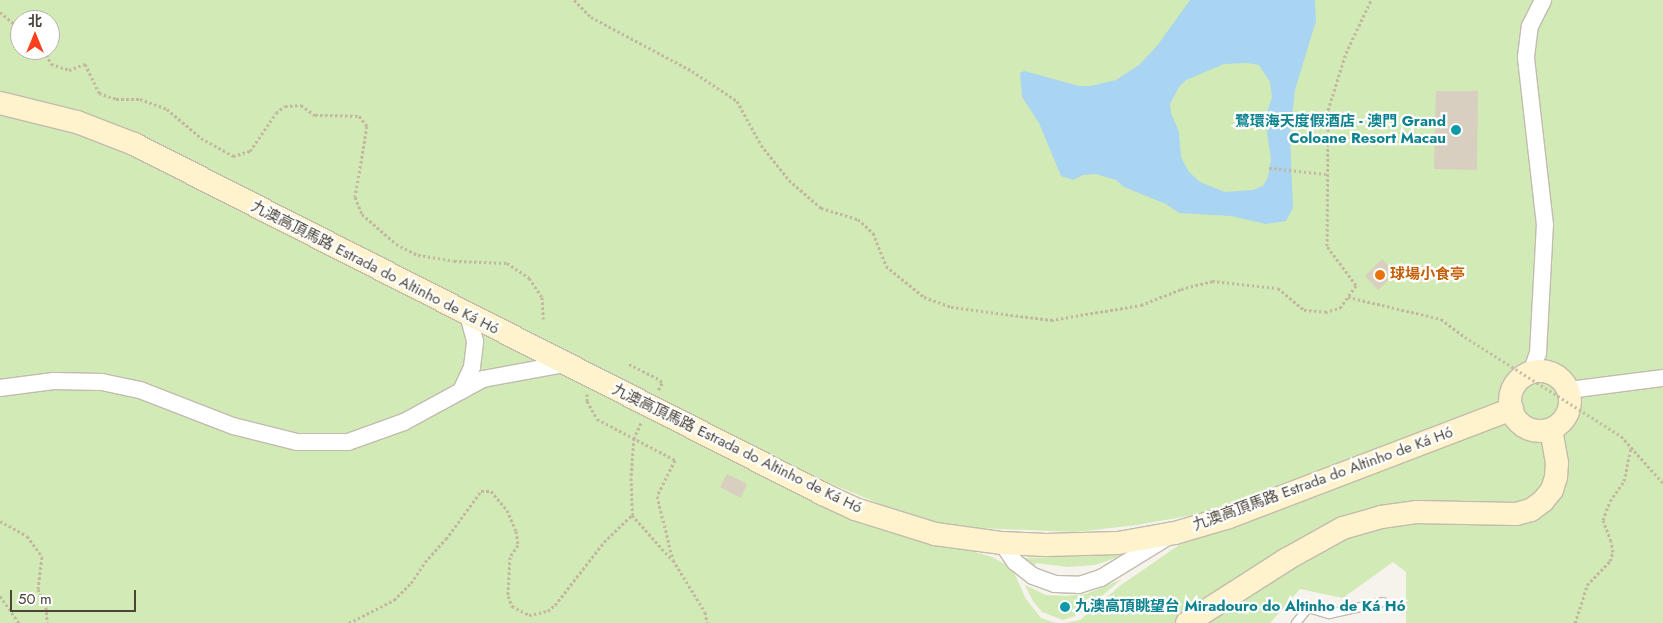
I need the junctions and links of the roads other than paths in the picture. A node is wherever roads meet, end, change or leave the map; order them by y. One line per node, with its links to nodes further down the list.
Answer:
1 (1543, 0): 5 (street)
2 (0, 103): 3 (main road, 九澳高頂馬路 Estrada do Altinho de Ká Hó)
3 (468, 315): 4 (main road, 九澳高頂馬路 Estrada do Altinho de Ká Hó); 9 (street)
4 (564, 364): 9 (street); 13 (main road, 九澳高頂馬路 Estrada do Altinho de Ká Hó)
5 (1539, 366): 8 (main road); 10 (main road)
6 (1663, 378): 8 (street)
7 (0, 388): 9 (street)
8 (1569, 390): 11 (main road)
9 (461, 391)
10 (1512, 409): 11 (main road); 12 (main road, 九澳高頂馬路 Estrada do Altinho de Ká Hó)
11 (1550, 430): 15 (main road)
12 (1175, 533): 13 (main road, 九澳高頂馬路 Estrada do Altinho de Ká Hó); 13 (street)
13 (1002, 543)
14 (1384, 602): 16 (lane)
15 (1187, 623)
16 (1296, 623)

